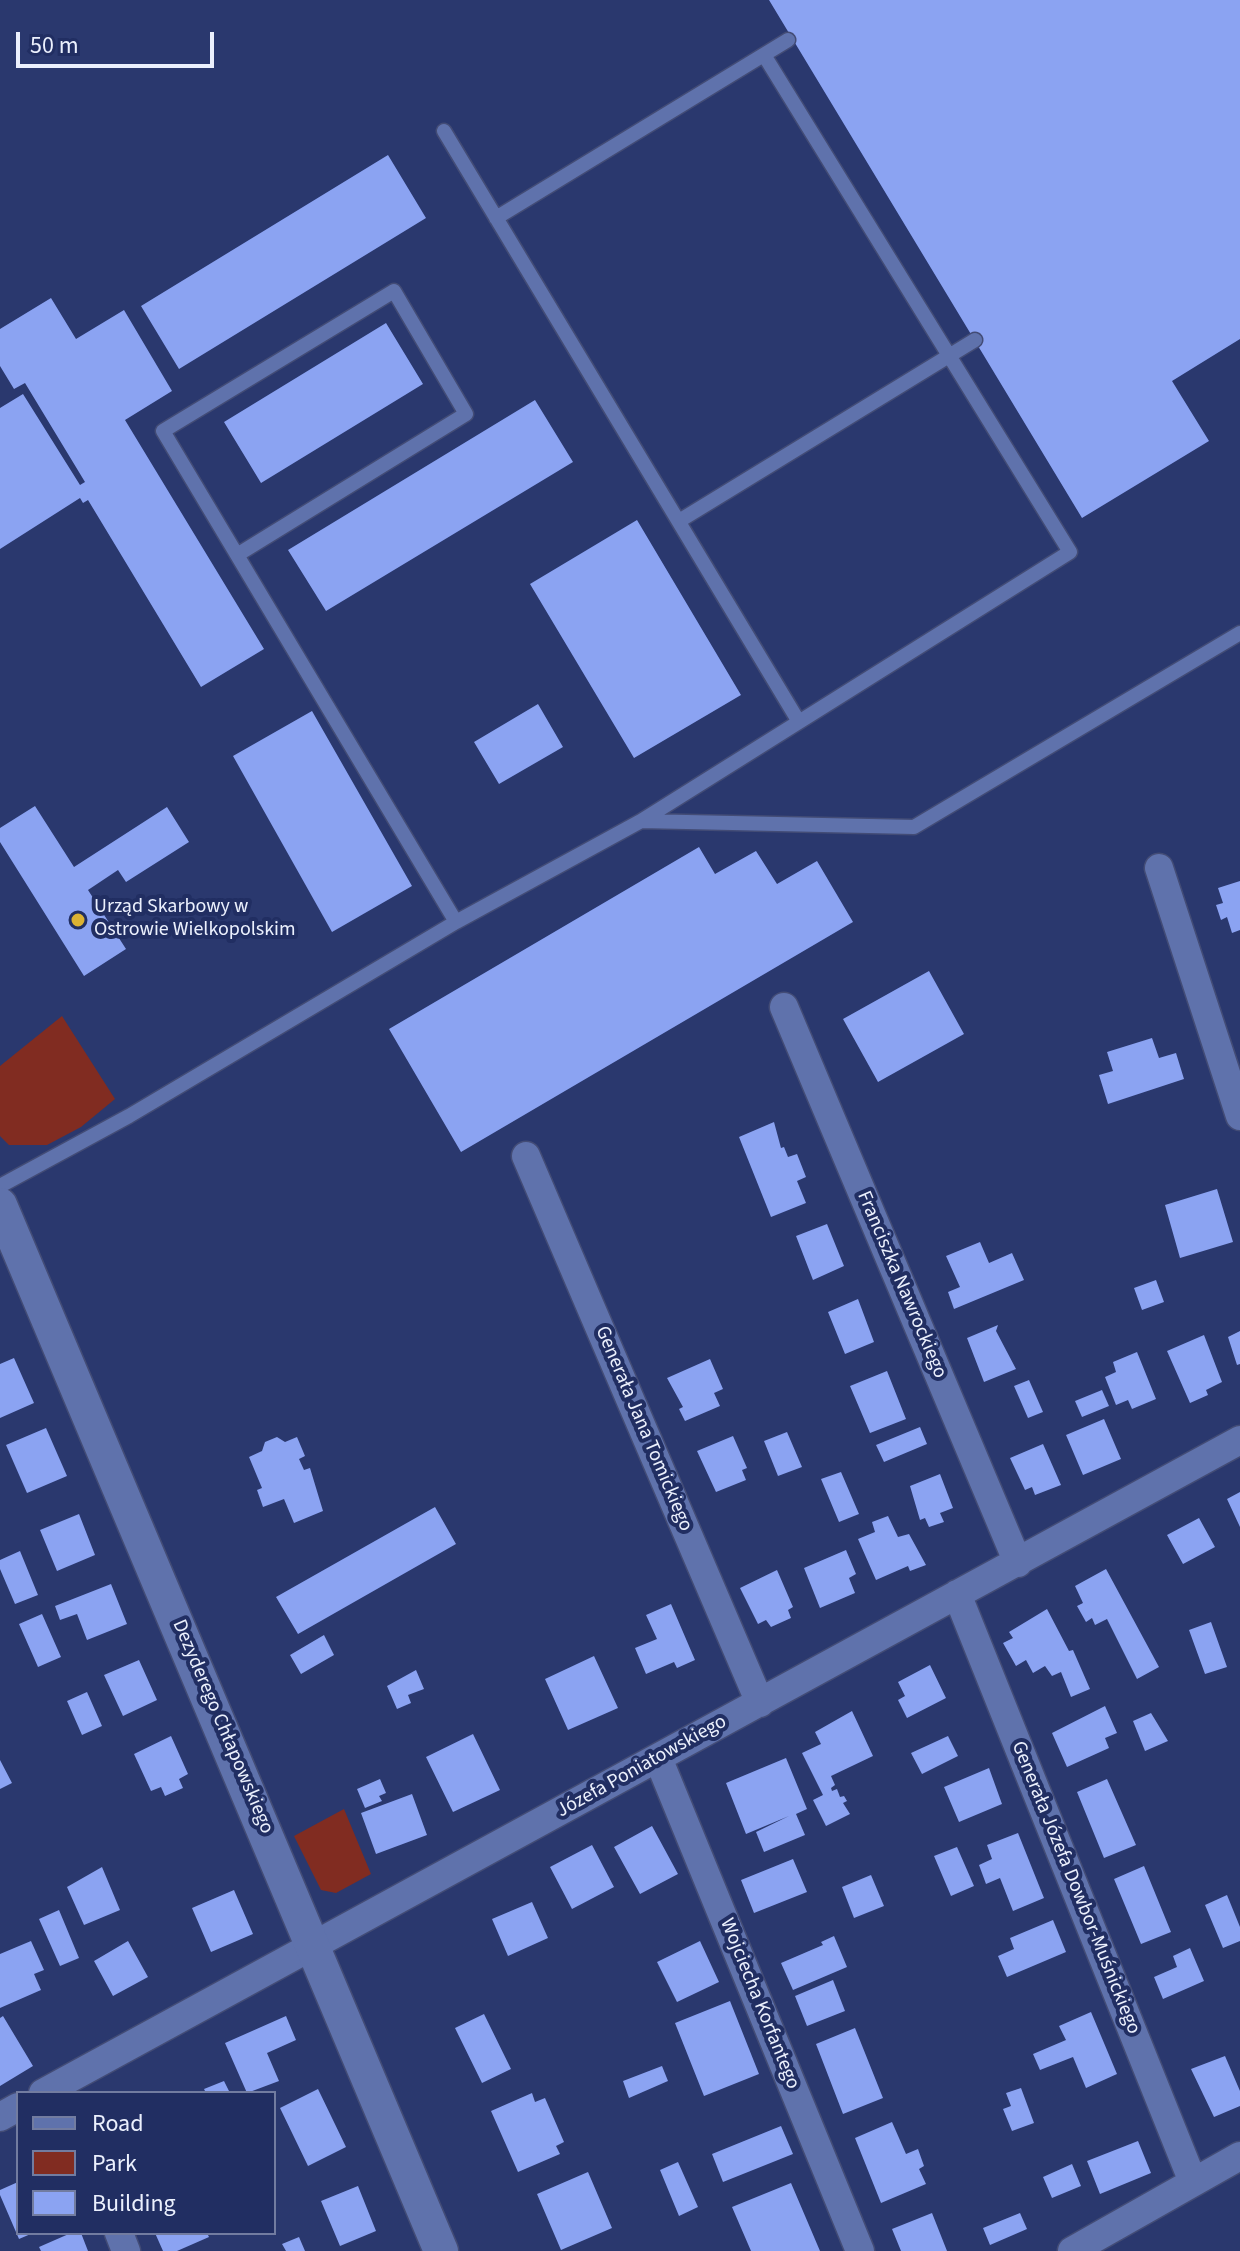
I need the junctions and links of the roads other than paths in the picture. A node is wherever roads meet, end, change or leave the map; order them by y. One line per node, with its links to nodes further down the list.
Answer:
1 (788, 40): 2 (lane)
2 (764, 55): 4 (lane); 6 (lane)
3 (444, 131): 4 (lane)
4 (496, 218): 7 (lane)
5 (975, 340): 6 (lane)
6 (947, 357): 7 (lane); 10 (lane)
7 (679, 521): 10 (lane)
8 (237, 555): 8 (lane); 13 (lane)
9 (1240, 633): 11 (lane)
10 (799, 722): 11 (lane)
11 (641, 821): 13 (lane)
12 (1159, 868): 15 (street)
13 (456, 922): 17 (lane)
14 (784, 1007): 20 (street, Franciszka Nawrockiego)
15 (1240, 1116)
16 (526, 1156): 22 (street, Generała Jana Tomickiego)
17 (0, 1186)
18 (0, 1205): 24 (street, Dezyderego Chłapowskiego)
19 (1240, 1440): 20 (street, Józefa Poniatowskiego)
20 (1018, 1563): 21 (street, Józefa Poniatowskiego)
21 (957, 1594): 22 (street, Józefa Poniatowskiego); 27 (street, Generała Józefa Dowbor-Muśnickiego)
22 (760, 1703): 23 (street, Józefa Poniatowskiego)
23 (658, 1758): 24 (street, Józefa Poniatowskiego); 30 (street, Wojciecha Korfantego)
24 (315, 1945): 25 (street, Józefa Poniatowskiego); 29 (street, Dezyderego Chłapowskiego)
25 (53, 2091)
26 (1240, 2156): 27 (street)
27 (1193, 2182): 28 (street)
28 (1119, 2240): 31 (street)
29 (441, 2251)
30 (860, 2251)
31 (1072, 2251)

